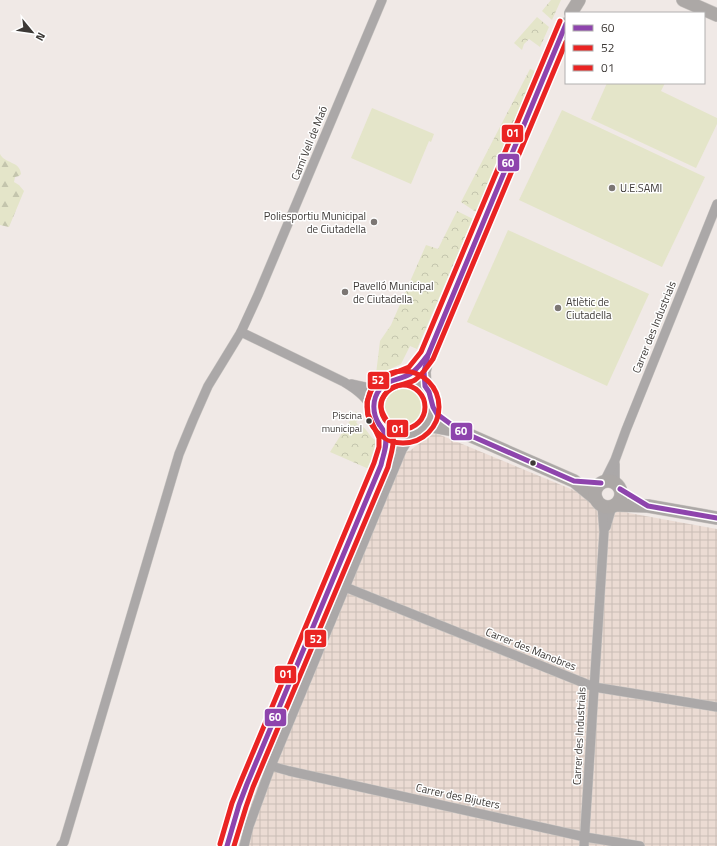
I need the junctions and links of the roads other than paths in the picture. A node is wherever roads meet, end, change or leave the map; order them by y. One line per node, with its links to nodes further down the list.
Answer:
1 (382, 0): 12 (street, Camí Vell de Maó)
2 (575, 0): 7 (main road)
3 (579, 0): 8 (main road)
4 (684, 0): 9 (main road)
5 (701, 0): 6 (main road)
6 (717, 7)
7 (571, 12)
8 (572, 12)
9 (717, 15)
10 (565, 26): 13 (main road)
11 (717, 204): 26 (street, Carrer des Industrials)
12 (241, 332): 15 (street); 35 (street, Camí Vell de Maó)
13 (427, 356): 14 (main road); 17 (main road)
14 (403, 377): 16 (main road); 17 (main road)
15 (344, 382): 16 (street); 19 (street)
16 (383, 386): 19 (main road)
17 (425, 386): 18 (main road)
18 (433, 407): 20 (main road); 22 (main road)
19 (374, 411): 21 (main road)
20 (425, 427): 22 (main road); 23 (main road)
21 (384, 430): 23 (main road); 24 (main road)
22 (460, 432): 25 (main road)
23 (408, 436): 24 (main road); 30 (street)
24 (381, 465): 36 (main road)
25 (574, 481): 26 (main road); 27 (main road)
26 (610, 484): 27 (main road); 27 (main road); 28 (main road)
27 (606, 504): 28 (main road); 31 (street, Carrer des Industrials)
28 (648, 506): 29 (main road)
29 (717, 518)
30 (344, 587): 31 (street, Carrer des Manobres); 33 (street)
31 (594, 687): 32 (street, Carrer des Manobres); 34 (street, Carrer des Industrials)
32 (717, 707)
33 (271, 766): 34 (street, Carrer des Bijuters); 37 (street)
34 (584, 841): 38 (street, Carrer des Bijuters)
35 (62, 846)
36 (227, 846)
37 (244, 846)
38 (640, 846)

